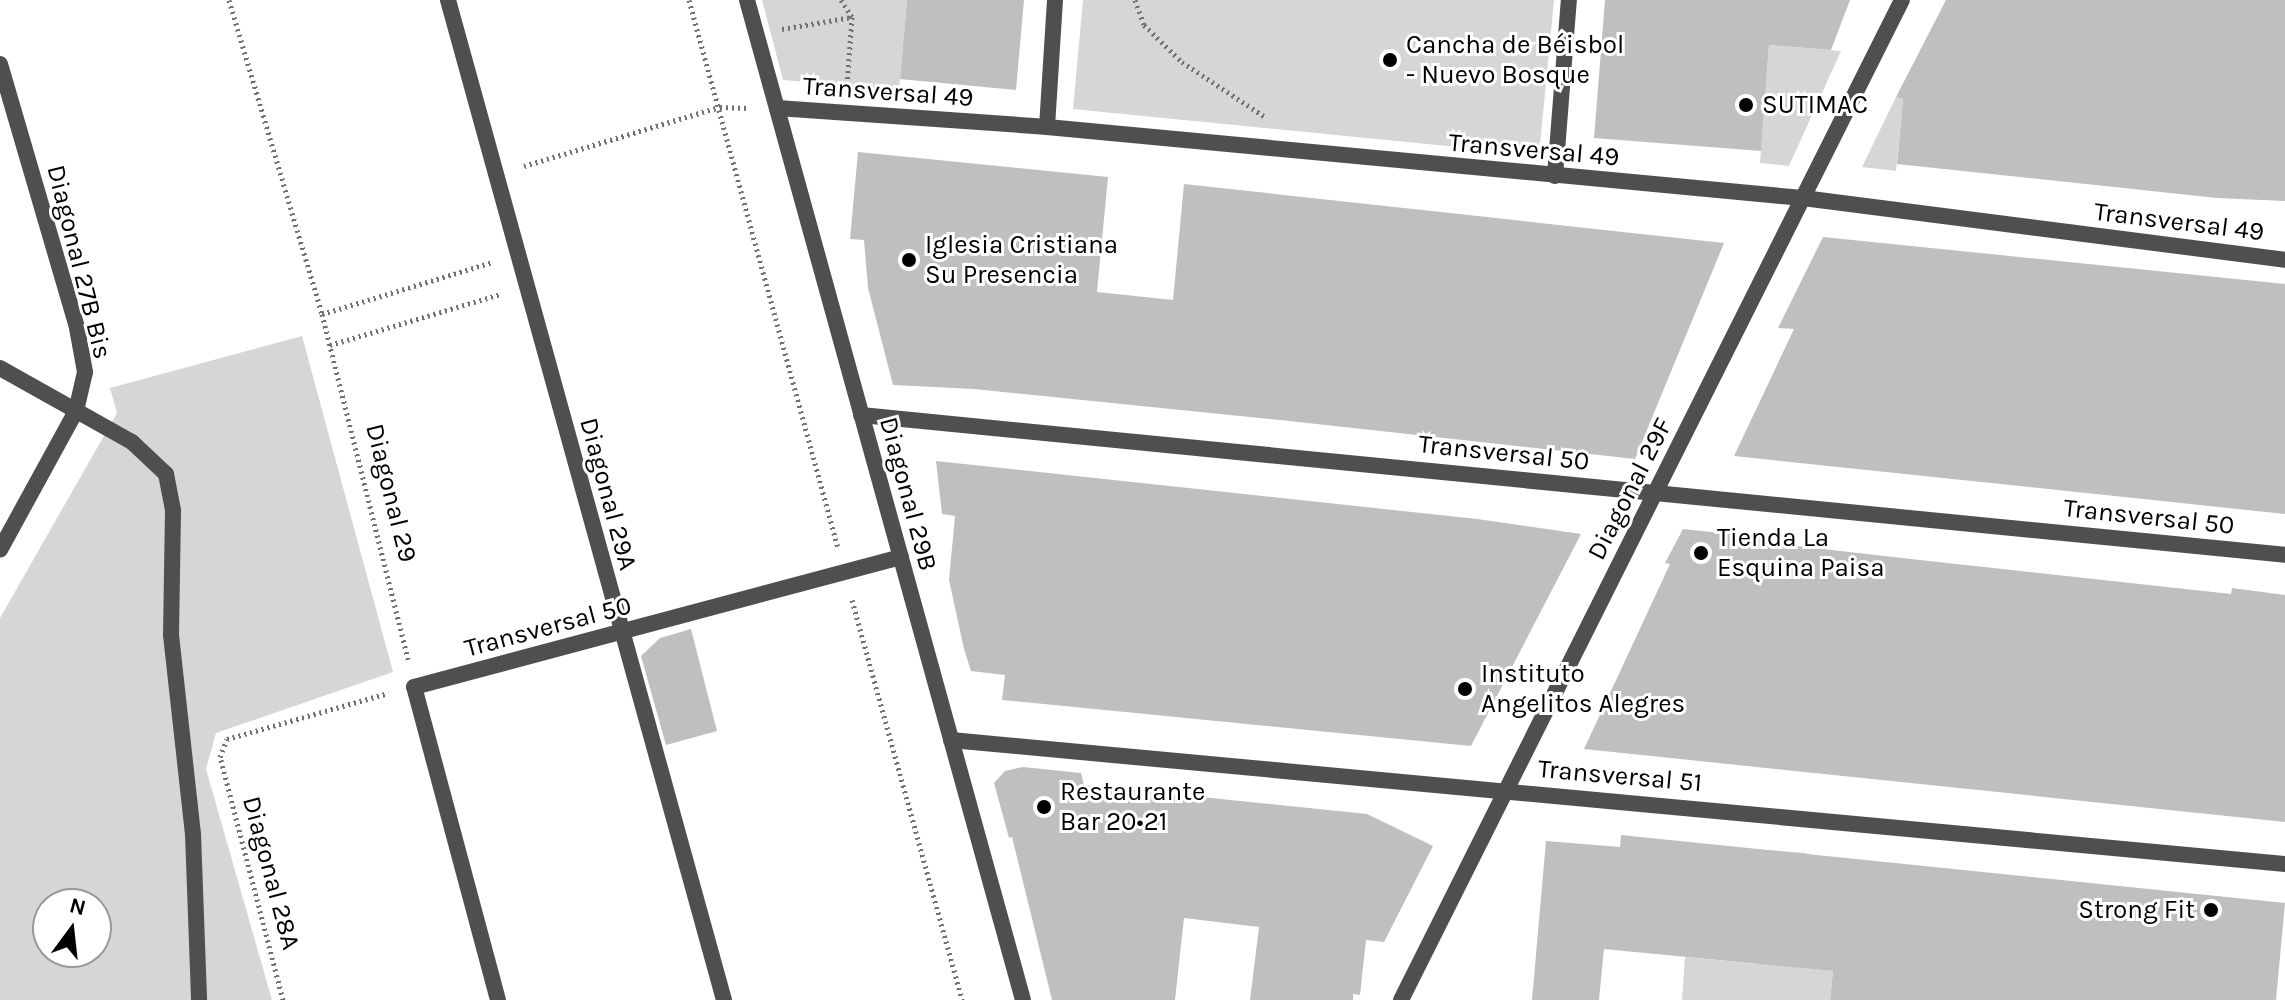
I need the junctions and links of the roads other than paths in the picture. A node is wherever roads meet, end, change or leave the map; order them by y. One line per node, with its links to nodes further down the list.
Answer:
1 (448, 0): 19 (street, Diagonal 29A)
2 (747, 0): 7 (street, Diagonal 29B)
3 (1055, 0): 8 (street)
4 (1569, 0): 9 (street)
5 (1902, 0): 10 (street, Diagonal 29F)
6 (0, 64): 13 (street, Diagonal 27B Bis)
7 (777, 108): 8 (street, Transversal 49); 14 (street, Diagonal 29B)
8 (1047, 127): 9 (street, Transversal 49)
9 (1555, 176): 10 (street, Transversal 49)
10 (1803, 198): 11 (street, Transversal 49); 15 (street, Diagonal 29F)
11 (2285, 260)
12 (0, 368): 13 (street)
13 (76, 411): 16 (street, Diagonal 27B Bis); 23 (street)
14 (861, 415): 15 (street, Transversal 50); 18 (street, Diagonal 29B)
15 (1656, 492): 17 (street, Transversal 50); 21 (street, Diagonal 29F)
16 (0, 550)
17 (2285, 555)
18 (901, 557): 19 (street, Transversal 50); 20 (street, Diagonal 29B)
19 (622, 632): 24 (street, Transversal 50); 25 (street, Diagonal 29A)
20 (951, 740): 21 (street, Transversal 51); 26 (street, Diagonal 29B)
21 (1507, 789): 22 (street, Transversal 51); 27 (street, Diagonal 29F)
22 (2285, 864)
23 (199, 1000)
24 (498, 1000)
25 (724, 1000)
26 (1023, 1000)
27 (1401, 1000)

